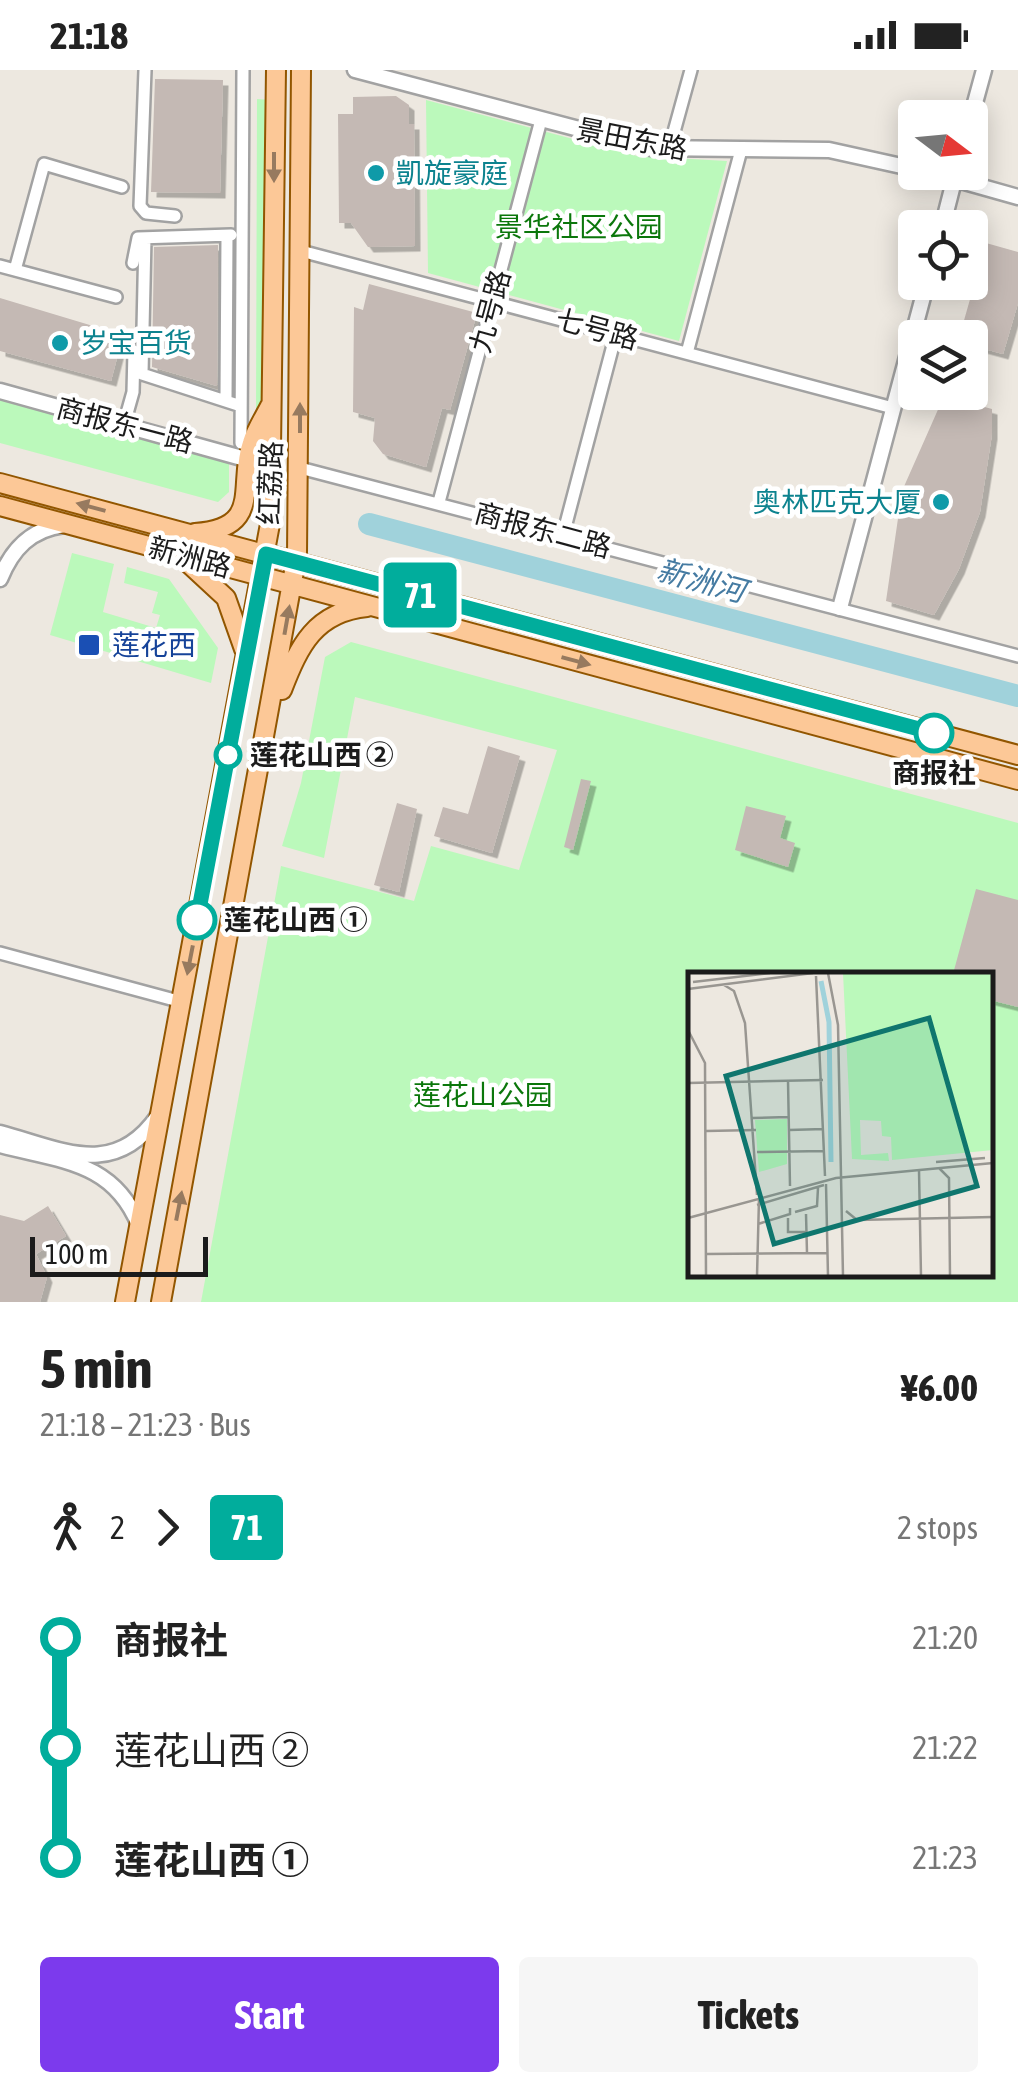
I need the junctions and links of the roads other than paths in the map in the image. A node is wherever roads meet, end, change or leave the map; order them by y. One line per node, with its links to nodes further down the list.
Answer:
1 (145, 70): 16 (street)
2 (243, 70): 17 (street)
3 (276, 70): 33 (main road, 红荔路, one-way to 33)
4 (302, 70): 20 (main road, 红荔路)
5 (355, 70): 9 (street, 景田东路)
6 (691, 70): 10 (street)
7 (984, 70): 8 (street)
8 (976, 100)
9 (540, 120): 10 (street, 景田东路); 26 (street, 九号路)
10 (669, 150): 11 (street, 景田东路)
11 (740, 150): 12 (street, 景田东路); 29 (street)
12 (898, 165)
13 (988, 186): 15 (street)
14 (122, 187): 23 (street)
15 (1018, 196)
16 (175, 216)
17 (242, 227): 18 (street); 34 (street)
18 (226, 236): 19 (street); 32 (street)
19 (145, 238): 21 (street); 30 (street)
20 (301, 250): 26 (street, 七号路); 38 (main road, 红荔路, one-way to 20)
21 (133, 262)
22 (0, 266): 23 (street)
23 (15, 270): 24 (street)
24 (116, 297)
25 (922, 300): 35 (street)
26 (492, 302): 27 (street, 七号路); 40 (street, 九号路)
27 (616, 334): 29 (street, 七号路); 44 (street)
28 (134, 351): 36 (street)
29 (686, 353): 35 (street, 七号路)
30 (142, 374): 32 (street); 36 (street)
31 (0, 391): 36 (street, 商报东一路)
32 (226, 398): 34 (street)
33 (272, 401): 37 (main road); 46 (main road, 红荔路)
34 (241, 406): 37 (street)
35 (893, 408): 52 (street)
36 (126, 425): 37 (street, 商报东一路)
37 (247, 449): 43 (main road)
38 (300, 468): 40 (street, 商报东二路); 47 (main road, 红荔路)
39 (0, 483): 43 (main road, 新洲路, one-way to 39)
40 (439, 502): 44 (street, 商报东二路)
41 (0, 506): 42 (main road, 新洲路)
42 (68, 524): 45 (main road, 新洲路); 49 (street)
43 (182, 532): 46 (main road, 新洲路)
44 (562, 535): 52 (street, 商报东二路)
45 (168, 552): 48 (main road, 新洲路); 54 (main road)
46 (266, 554): 47 (main road, 新洲路); 48 (main road, 红荔路)
47 (296, 563): 50 (main road, 红荔路); 56 (main road, 新洲路)
48 (261, 576): 50 (main road, 新洲路); 54 (main road, 红荔路)
49 (0, 579)
50 (293, 586): 51 (main road, 新洲路); 55 (main road, 红荔路, one-way to 50)
51 (372, 606): 55 (main road); 57 (main road, 新洲路, one-way to 57)
52 (840, 608): 53 (street, 商报东二路)
53 (1018, 656)
54 (245, 664): 59 (main road, 红荔路, one-way to 59)
55 (270, 724): 65 (main road, 红荔路, one-way to 55)
56 (1018, 756)
57 (1018, 780)
58 (0, 953): 59 (street)
59 (182, 1002): 60 (main road, 红荔路)
60 (161, 1112): 61 (street); 63 (main road, 红荔路)
61 (0, 1133)
62 (0, 1145): 63 (street)
63 (138, 1225): 64 (main road, 红荔路)
64 (124, 1302)
65 (161, 1302)

